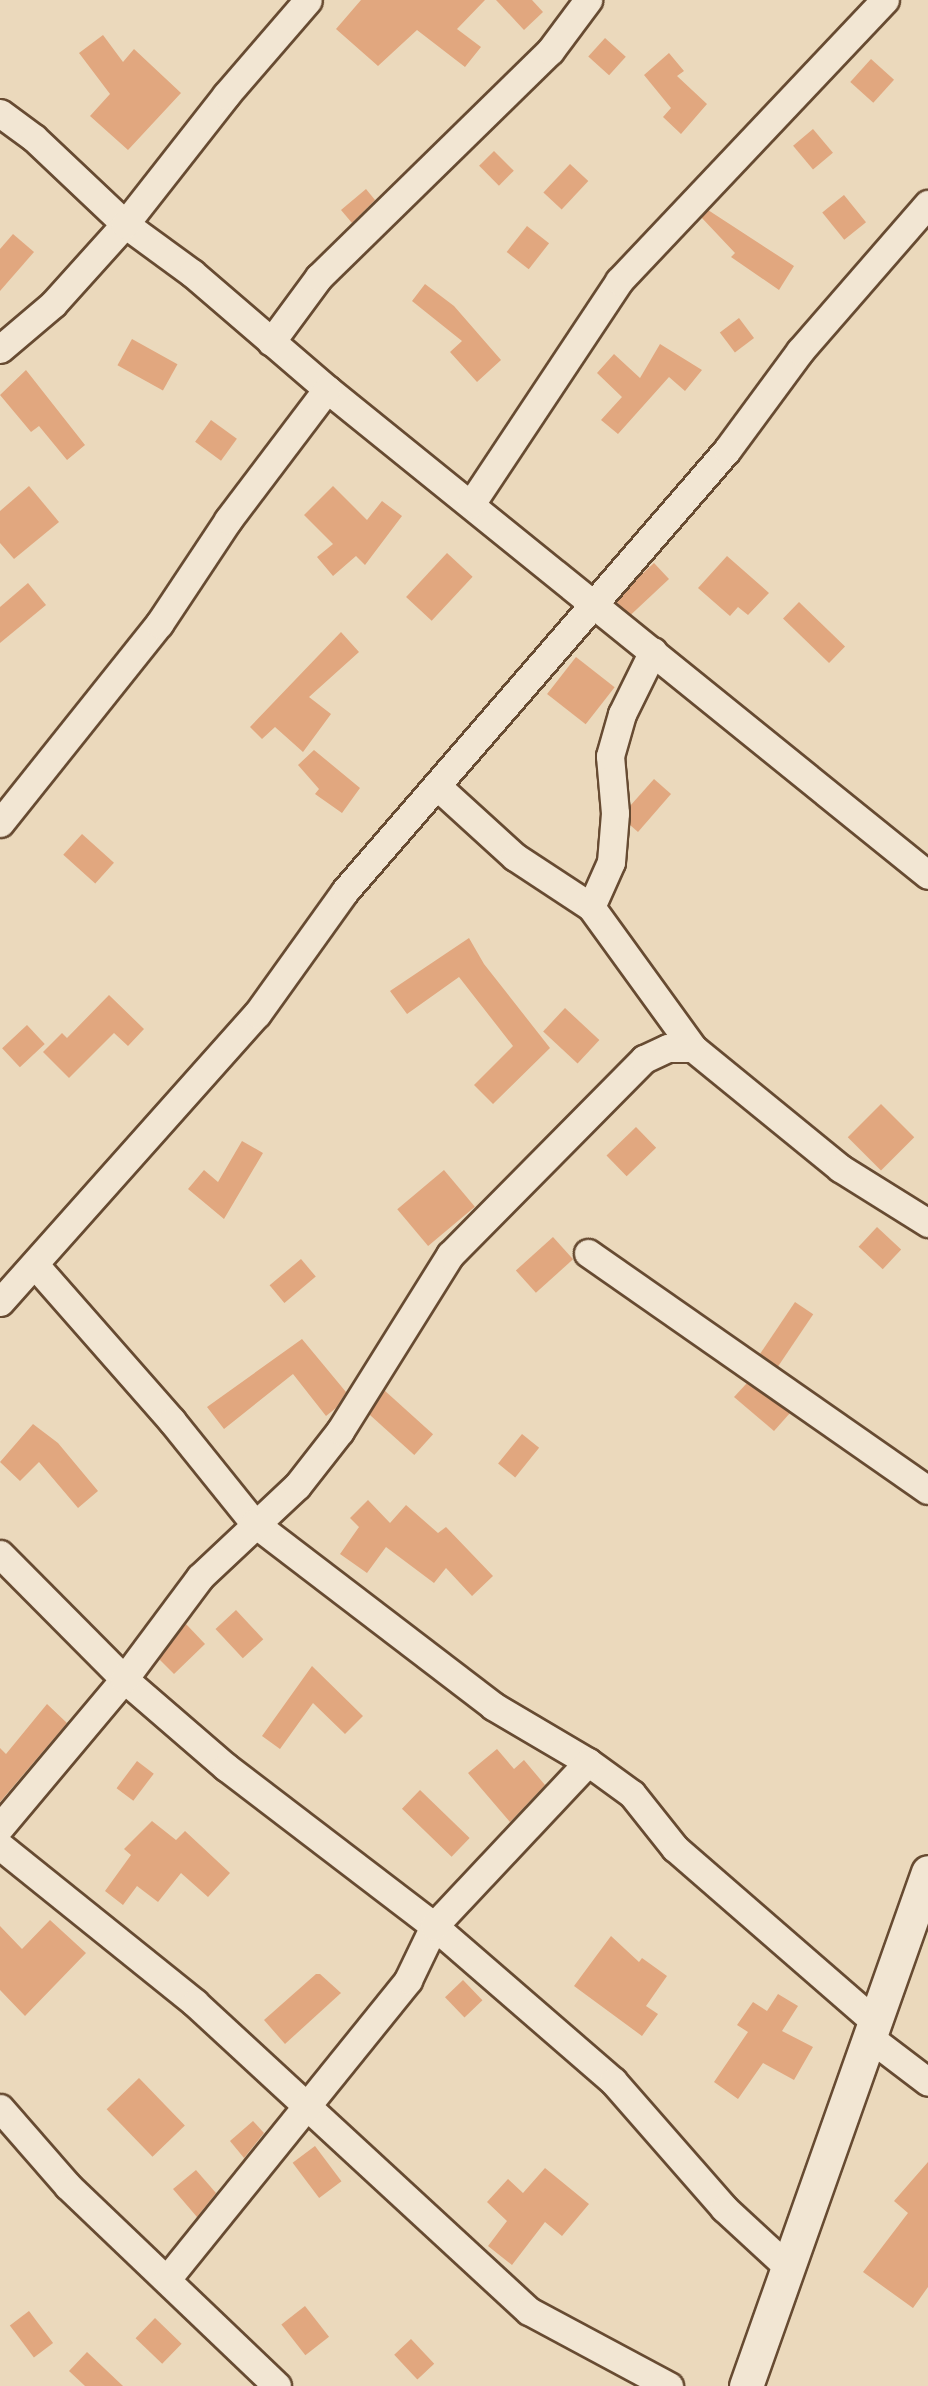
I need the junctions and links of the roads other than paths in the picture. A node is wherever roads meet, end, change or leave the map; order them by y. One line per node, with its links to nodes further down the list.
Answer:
1 (308, 0): 6 (street)
2 (588, 0): 7 (street)
3 (885, 0): 10 (street)
4 (0, 113): 6 (street)
5 (928, 204): 11 (street)
6 (125, 224): 7 (street); 8 (street)
7 (271, 342): 9 (street)
8 (0, 349)
9 (327, 389): 10 (street); 14 (street)
10 (471, 504): 11 (street)
11 (597, 604): 12 (street); 13 (street)
12 (653, 651): 15 (street); 16 (street)
13 (437, 786): 16 (street); 20 (street)
14 (0, 823)
15 (928, 875)
16 (591, 907): 17 (street)
17 (693, 1048): 18 (street); 23 (street)
18 (928, 1223)
19 (588, 1253): 22 (street)
20 (35, 1265): 21 (street); 23 (street)
21 (0, 1302)
22 (928, 1490)
23 (254, 1523): 25 (street); 26 (street)
24 (0, 1554): 25 (street)
25 (123, 1679): 27 (street); 30 (street)
26 (588, 1762): 30 (street); 31 (street)
27 (0, 1827)
28 (0, 1846): 33 (street)
29 (928, 1872): 31 (street)
30 (434, 1926): 33 (street); 35 (street)
31 (871, 2029): 32 (street); 35 (street)
32 (928, 2082)
33 (310, 2105): 36 (street); 38 (street)
34 (0, 2108): 36 (street)
35 (789, 2268): 39 (street)
36 (167, 2279): 37 (street)
37 (277, 2386)
38 (669, 2386)
39 (746, 2386)

